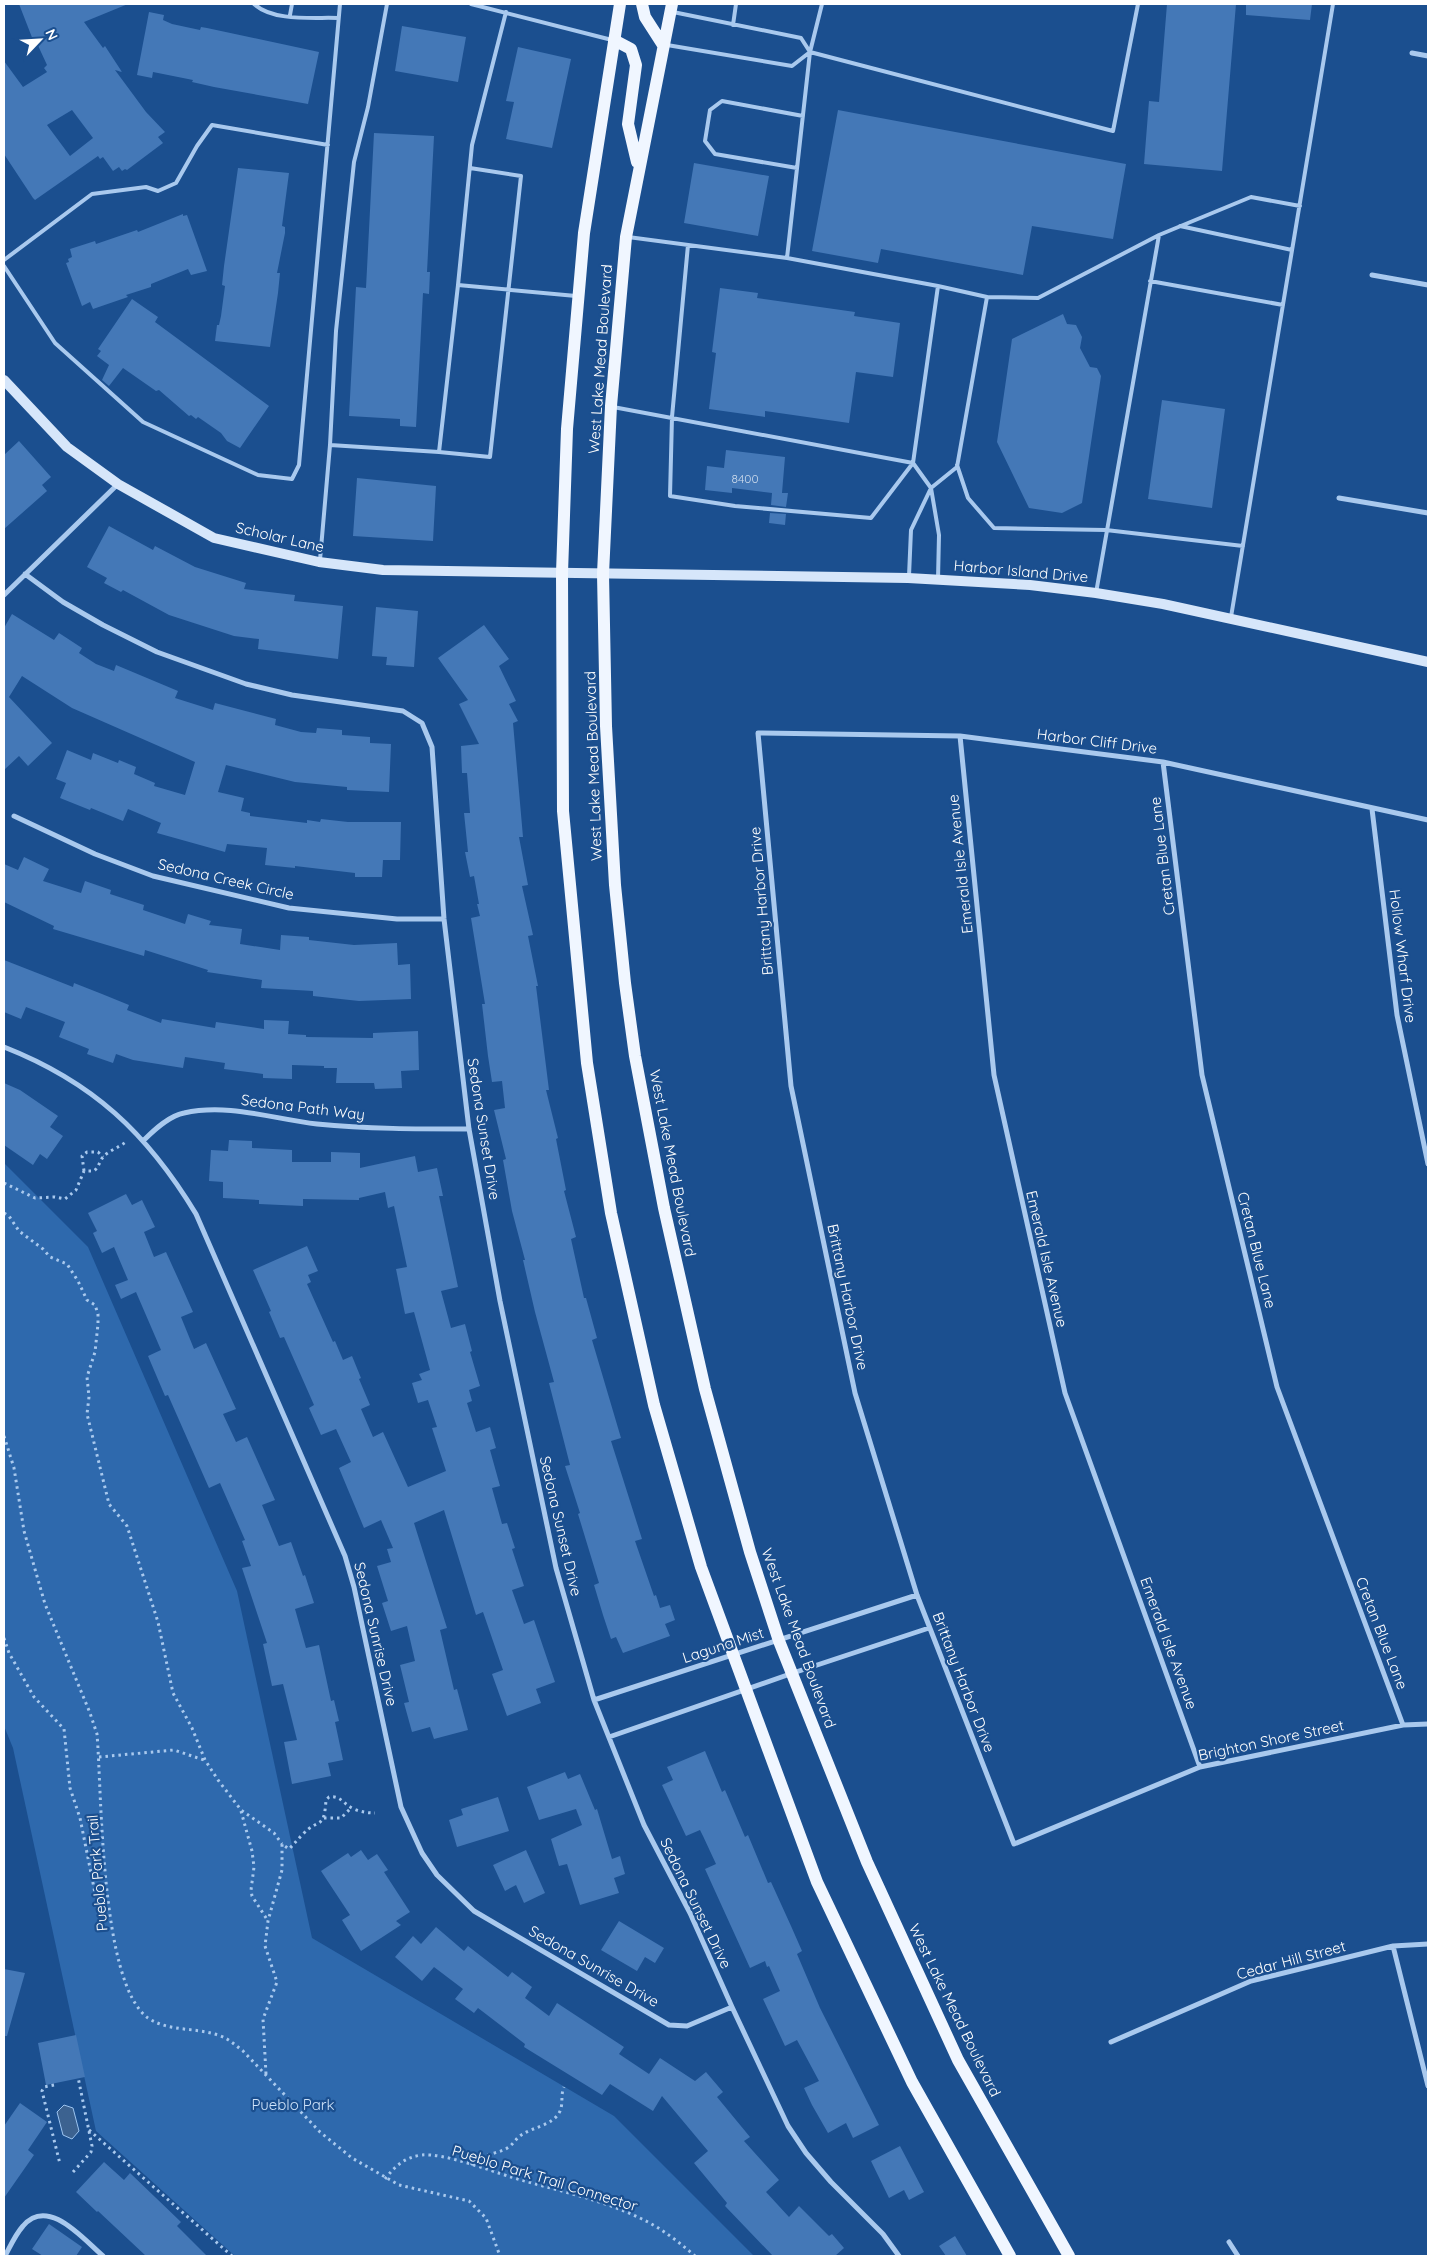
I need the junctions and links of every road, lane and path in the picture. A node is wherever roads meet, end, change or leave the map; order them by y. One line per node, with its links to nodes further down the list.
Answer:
1 (254, 4): 14 (lane)
2 (292, 4): 14 (lane)
3 (340, 4): 15 (lane)
4 (386, 4): 48 (lane)
5 (471, 4): 13 (lane)
6 (620, 4): 17 (main road, West Lake Mead Boulevard)
7 (642, 4): 18 (main road)
8 (736, 4): 16 (lane)
9 (822, 4): 19 (lane)
10 (1138, 4): 19 (lane)
11 (1333, 4): 27 (lane)
12 (671, 7): 16 (lane); 18 (main road, West Lake Mead Boulevard)
13 (506, 12): 17 (lane); 25 (lane)
14 (290, 15): 15 (lane)
15 (338, 18): 23 (lane)
16 (733, 25): 19 (lane)
17 (614, 40): 24 (main road); 42 (main road, West Lake Mead Boulevard)
18 (663, 45): 19 (lane); 24 (main road, West Lake Mead Boulevard)
19 (810, 52): 22 (lane)
20 (1412, 53): 21 (street)
21 (1428, 56)
22 (803, 116): 26 (lane); 26 (lane)
23 (328, 146): 34 (lane); 35 (lane)
24 (638, 167): 30 (main road, West Lake Mead Boulevard)
25 (470, 168): 38 (lane); 41 (lane)
26 (798, 168): 33 (lane)
27 (1300, 206): 28 (lane); 32 (lane)
28 (1180, 226): 29 (lane); 32 (lane)
29 (1159, 234): 37 (lane); 43 (lane)
30 (626, 237): 31 (lane); 46 (main road, West Lake Mead Boulevard)
31 (688, 245): 33 (lane); 47 (lane)
32 (1292, 250): 44 (lane)
33 (787, 258): 40 (lane)
34 (4, 260)
35 (4, 266)
36 (1372, 275): 39 (street)
37 (1150, 282): 44 (lane); 56 (lane)
38 (458, 285): 41 (lane); 49 (lane)
39 (1428, 285)
40 (938, 286): 43 (lane); 50 (lane)
41 (507, 290): 42 (lane); 49 (lane)
42 (579, 297): 59 (main road, West Lake Mead Boulevard)
43 (987, 297): 51 (lane)
44 (1283, 305): 57 (lane)
45 (4, 380): 52 (street, Scholar Lane)
46 (610, 406): 47 (lane); 61 (main road, West Lake Mead Boulevard)
47 (672, 417): 50 (lane); 50 (lane)
48 (330, 445): 49 (lane); 58 (lane)
49 (439, 452)
50 (913, 464): 53 (lane)
51 (958, 465): 53 (lane); 56 (lane)
52 (118, 484): 58 (street, Scholar Lane); 60 (street)
53 (931, 488): 62 (lane); 63 (lane)
54 (1339, 498): 55 (street)
55 (1428, 513)
56 (1106, 530): 57 (lane); 64 (lane)
57 (1243, 546): 66 (lane)
58 (320, 562): 59 (street, Scholar Lane)
59 (562, 572): 61 (street, Scholar Lane); 89 (main road, West Lake Mead Boulevard)
60 (25, 574): 65 (street); 74 (street, Sedona Sunset Drive)
61 (603, 574): 62 (street, Harbor Island Drive); 88 (main road, West Lake Mead Boulevard)
62 (908, 578): 63 (street, Harbor Island Drive)
63 (938, 580): 64 (street, Harbor Island Drive)
64 (1096, 593): 66 (street, Harbor Island Drive)
65 (4, 595)
66 (1231, 619): 67 (street, Harbor Island Drive)
67 (1428, 662)
68 (758, 733): 69 (street, Harbor Cliff Drive); 85 (street, Brittany Harbor Drive)
69 (960, 736): 70 (street, Harbor Cliff Drive); 98 (street, Emerald Isle Avenue)
70 (1163, 762): 71 (street, Harbor Cliff Drive); 94 (street, Cretan Blue Lane)
71 (1372, 809): 73 (street, Harbor Cliff Drive); 80 (street, Hollow Wharf Drive)
72 (14, 816): 74 (street, Sedona Creek Circle)
73 (1428, 820)
74 (444, 919): 76 (street, Sedona Sunset Drive)
75 (4, 1047): 77 (street, Sedona Sunrise Drive)
76 (469, 1129): 78 (street, Sedona Path Way); 92 (street, Sedona Sunset Drive)
77 (135, 1132): 78 (street, Sedona Sunrise Drive); 79 (path)
78 (144, 1140): 109 (street, Sedona Sunrise Drive)
79 (103, 1157): 81 (path); 81 (path)
80 (1428, 1164)
81 (84, 1171): 82 (path)
82 (4, 1183)
83 (4, 1213): 97 (path)
84 (4, 1436): 96 (path, Pueblo Park Trail)
85 (916, 1595): 86 (street, Brittany Harbor Drive); 88 (street, Laguna Mist)
86 (929, 1628): 90 (street); 104 (street, Brittany Harbor Drive)
87 (4, 1638): 105 (path)
88 (779, 1641): 89 (street, Laguna Mist); 90 (main road, West Lake Mead Boulevard)
89 (734, 1656): 91 (main road, West Lake Mead Boulevard); 92 (street, Laguna Mist)
90 (793, 1673): 91 (street); 129 (main road, West Lake Mead Boulevard)
91 (746, 1689): 95 (street); 128 (main road, West Lake Mead Boulevard)
92 (594, 1700): 95 (street, Sedona Sunset Drive)
93 (1428, 1724): 94 (street, Brighton Shore Street)
94 (1403, 1725): 98 (street, Brighton Shore Street)
95 (609, 1737): 109 (street, Sedona Sunset Drive)
96 (99, 1757): 97 (path); 105 (path, Pueblo Park Trail)
97 (205, 1760): 100 (path)
98 (1200, 1767): 104 (street, Brighton Shore Street)
99 (351, 1808): 101 (path); 102 (path); 102 (path)
100 (241, 1810): 103 (path); 106 (path)
101 (374, 1813)
102 (324, 1818): 103 (path)
103 (282, 1844): 106 (path)
104 (1014, 1844)
105 (108, 1903): 111 (path, Pueblo Park Trail)
106 (268, 1921): 111 (path)
107 (1428, 1944): 108 (street, Cedar Hill Street)
108 (1393, 1946): 110 (street, Cedar Hill Street); 114 (street)
109 (732, 2008): 127 (street, Sedona Sunset Drive)
110 (1111, 2042)
111 (266, 2075): 120 (path, Pueblo Park Trail)
112 (78, 2077): 116 (path)
113 (54, 2085): 117 (path)
114 (1428, 2086)
115 (564, 2087): 118 (path)
116 (89, 2130): 119 (path); 124 (path)
117 (60, 2164)
118 (471, 2165): 120 (path, Pueblo Park Trail Connector); 126 (path, Pueblo Park Trail Connector)
119 (73, 2172)
120 (385, 2179): 125 (path, Pueblo Park Trail)
121 (1229, 2242): 130 (street)
122 (5, 2256): 123 (street)
123 (102, 2256)
124 (232, 2256)
125 (500, 2256)
126 (695, 2256)
127 (899, 2256)
128 (1010, 2256)
129 (1069, 2256)
130 (1238, 2256)

